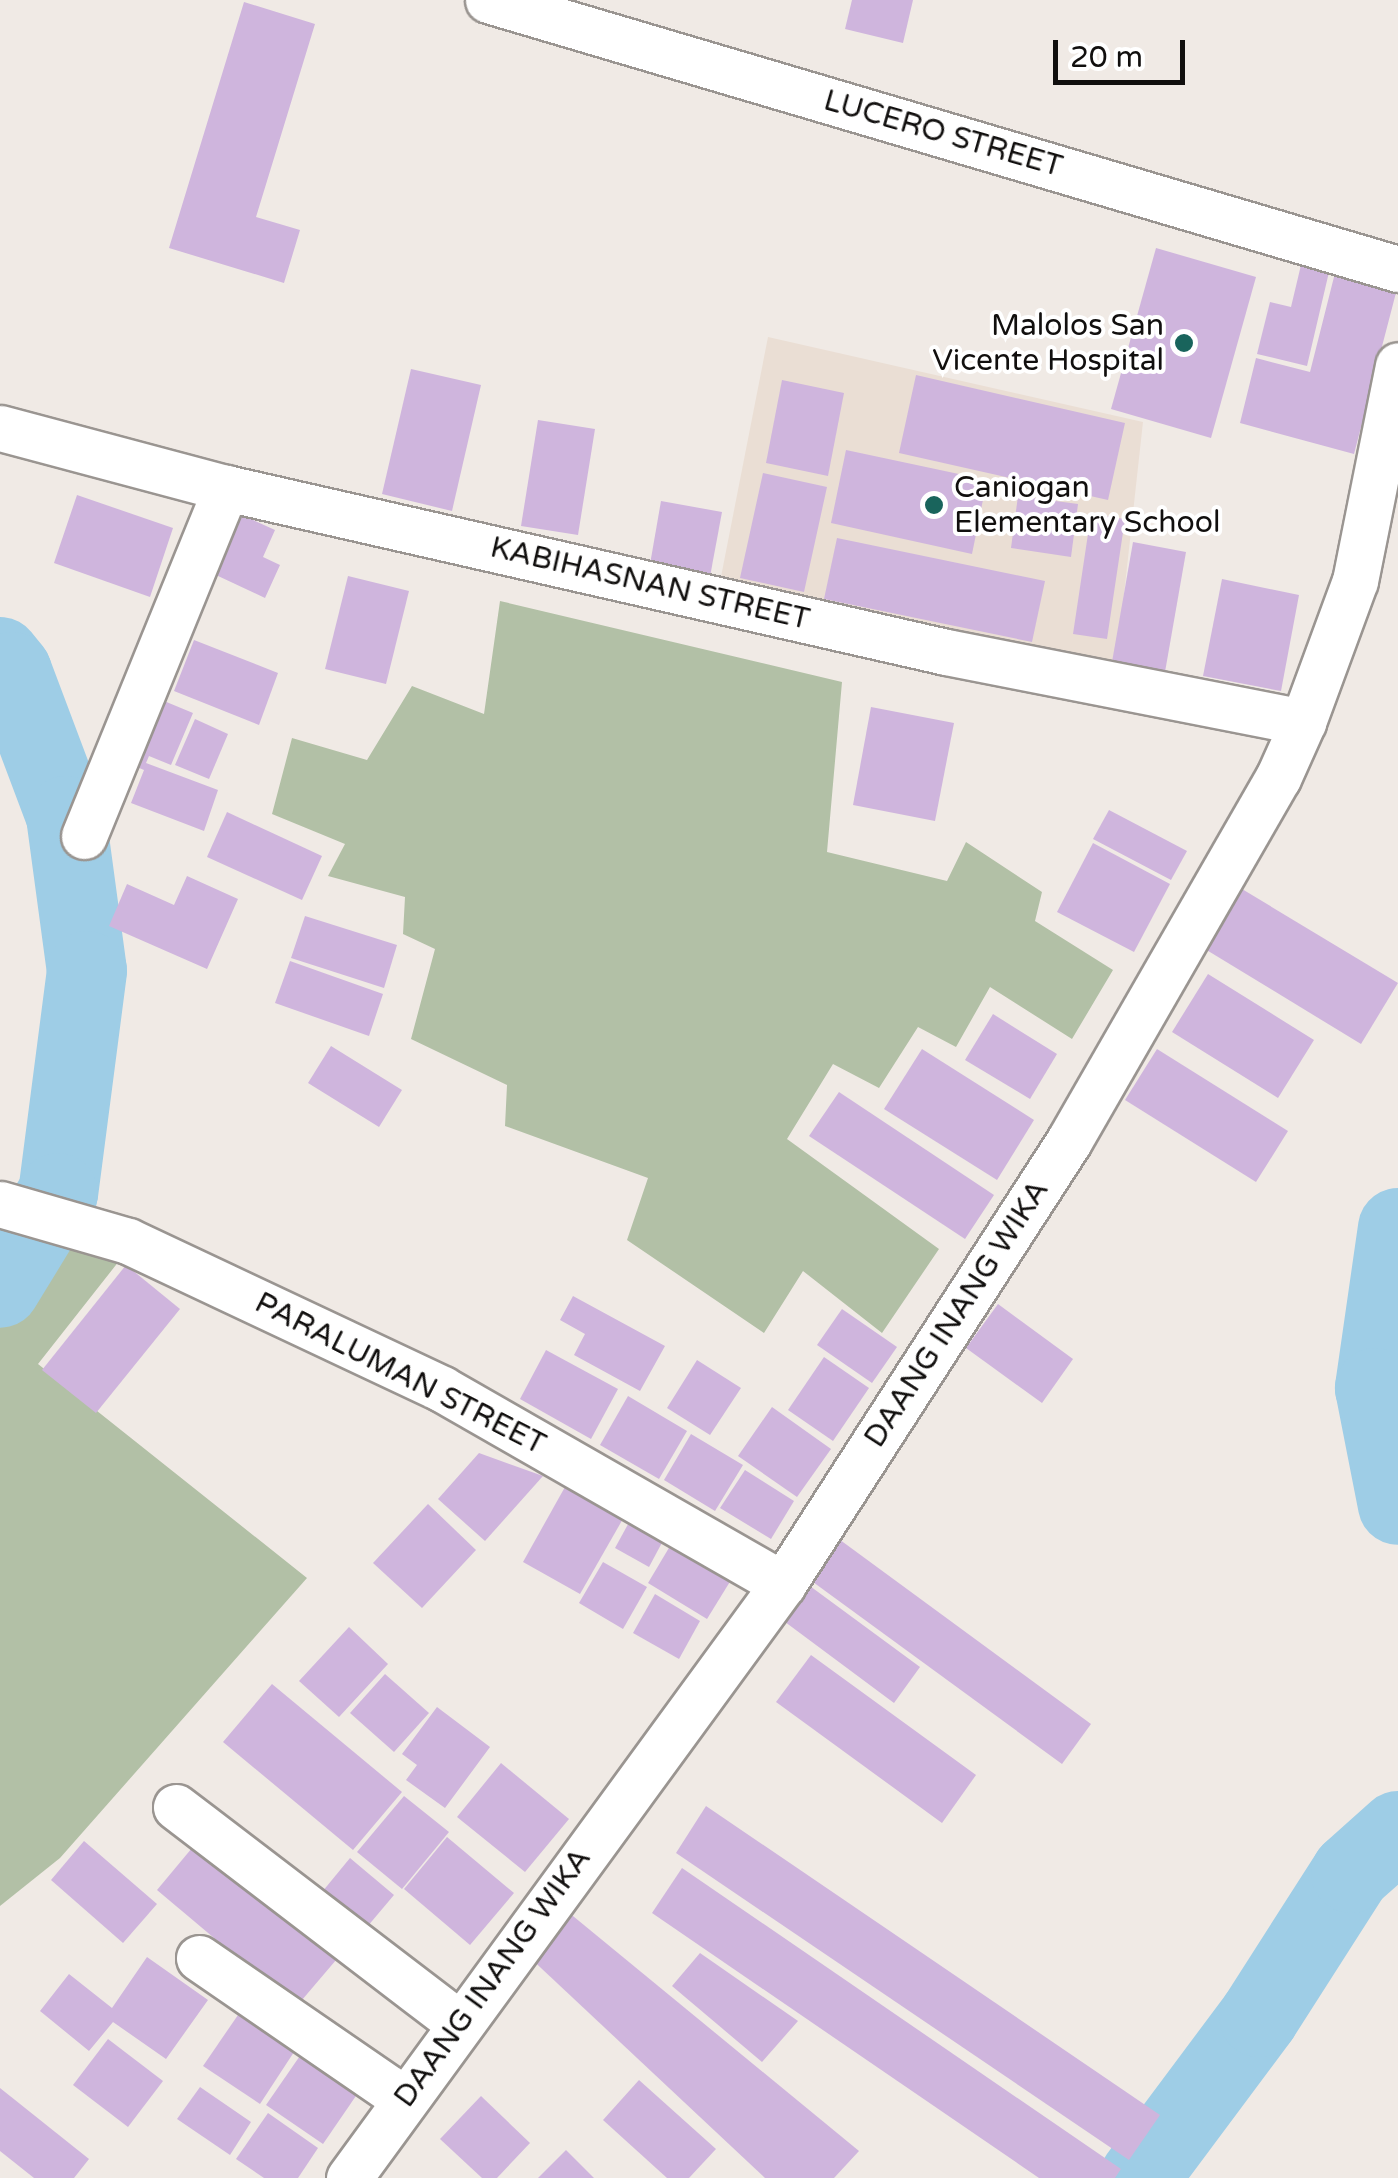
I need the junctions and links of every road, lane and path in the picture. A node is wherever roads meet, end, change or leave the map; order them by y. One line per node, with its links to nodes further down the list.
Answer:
1 (488, 0): 2 (street, LUCERO STREET)
2 (1398, 269)
3 (1398, 365): 6 (street, DAANG INANG WIKA)
4 (0, 428): 5 (street, KABIHASNAN STREET)
5 (226, 488): 6 (street, KABIHASNAN STREET); 7 (street)
6 (1303, 722): 9 (street, DAANG INANG WIKA)
7 (84, 836)
8 (0, 1204): 9 (street, PARALUMAN STREET)
9 (783, 1584): 12 (street, DAANG INANG WIKA)
10 (176, 1807): 12 (street)
11 (200, 1958): 13 (street)
12 (459, 2023): 13 (street, DAANG INANG WIKA)
13 (404, 2099): 14 (street, DAANG INANG WIKA)
14 (348, 2178)

